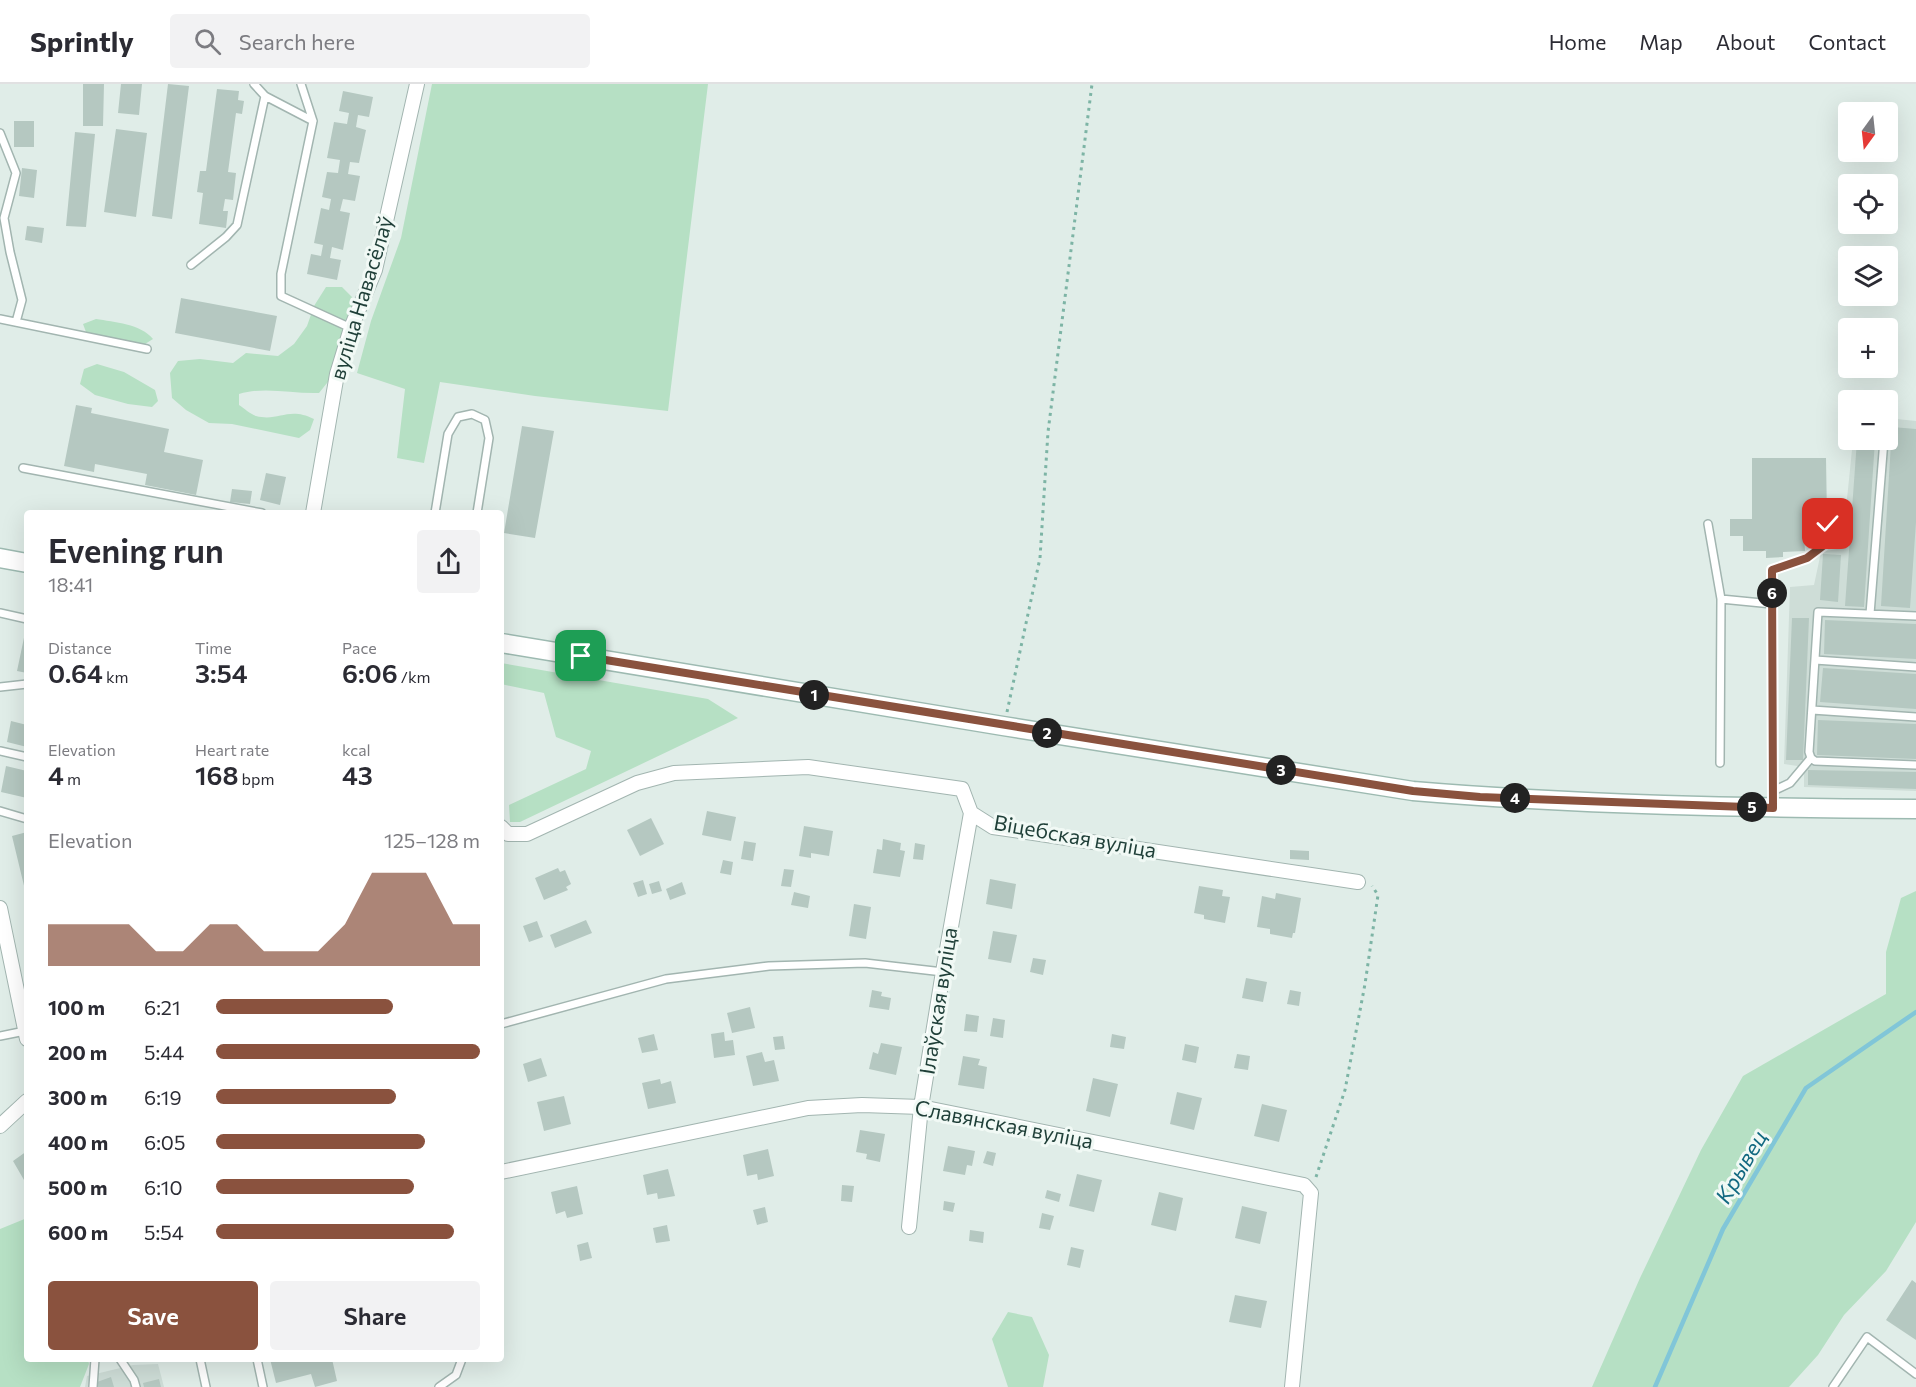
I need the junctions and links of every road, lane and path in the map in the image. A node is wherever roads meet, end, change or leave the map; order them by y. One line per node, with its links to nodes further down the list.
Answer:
1 (254, 84): 5 (lane)
2 (301, 84): 6 (lane)
3 (417, 84): 11 (street, вуліца Навасёлаў)
4 (1092, 84): 36 (path)
5 (265, 96): 6 (lane); 8 (lane)
6 (313, 121): 11 (lane)
7 (0, 133): 10 (lane)
8 (191, 265)
9 (0, 319): 10 (lane)
10 (16, 322): 12 (lane)
11 (351, 328): 16 (street, вуліца Навасёлаў)
12 (147, 349)
13 (1883, 450): 26 (lane)
14 (23, 468): 15 (lane)
15 (246, 510)
16 (314, 510)
17 (435, 510): 18 (lane)
18 (477, 510)
19 (1708, 524): 23 (lane)
20 (1828, 524): 24 (lane)
21 (0, 558): 22 (main road)
22 (24, 562)
23 (1721, 599): 24 (lane); 40 (lane)
24 (1772, 604): 42 (lane)
25 (0, 614): 28 (lane)
26 (1870, 614): 27 (lane); 30 (lane)
27 (1916, 616)
28 (24, 618)
29 (504, 644): 36 (main road)
30 (1815, 660): 31 (lane); 34 (lane)
31 (1916, 667)
32 (24, 684): 33 (lane)
33 (0, 687)
34 (1812, 710): 35 (lane); 39 (lane)
35 (1916, 717)
36 (1004, 726): 42 (main road)
37 (0, 751): 38 (lane)
38 (24, 756)
39 (1811, 758): 41 (lane); 42 (lane)
40 (1720, 763)
41 (1916, 765)
42 (1773, 800): 43 (main road)
43 (1916, 808)
44 (0, 811): 46 (lane)
45 (971, 813): 47 (street, Віцебская вуліца); 48 (street, Віцебская вуліца); 50 (street, Ілаўская вуліца)
46 (24, 818)
47 (504, 831)
48 (1358, 882): 59 (path)
49 (0, 908): 52 (street)
50 (943, 972): 51 (lane); 56 (street, Ілаўская вуліца)
51 (504, 1023)
52 (24, 1025)
53 (24, 1035): 54 (lane)
54 (0, 1036)
55 (24, 1104): 57 (street)
56 (921, 1107): 58 (street, Славянская вуліца); 59 (street, Славянская вуліца); 60 (street, Ілаўская вуліца)
57 (0, 1126)
58 (504, 1171)
59 (1311, 1193): 72 (street)
60 (909, 1227)
61 (95, 1362): 67 (lane)
62 (122, 1362): 68 (lane)
63 (201, 1362): 69 (lane)
64 (258, 1362): 70 (lane)
65 (461, 1362): 71 (lane)
66 (1916, 1374): 73 (lane)
67 (93, 1387)
68 (136, 1387)
69 (206, 1387)
70 (264, 1387)
71 (439, 1387)
72 (1292, 1387)
73 (1833, 1387)

